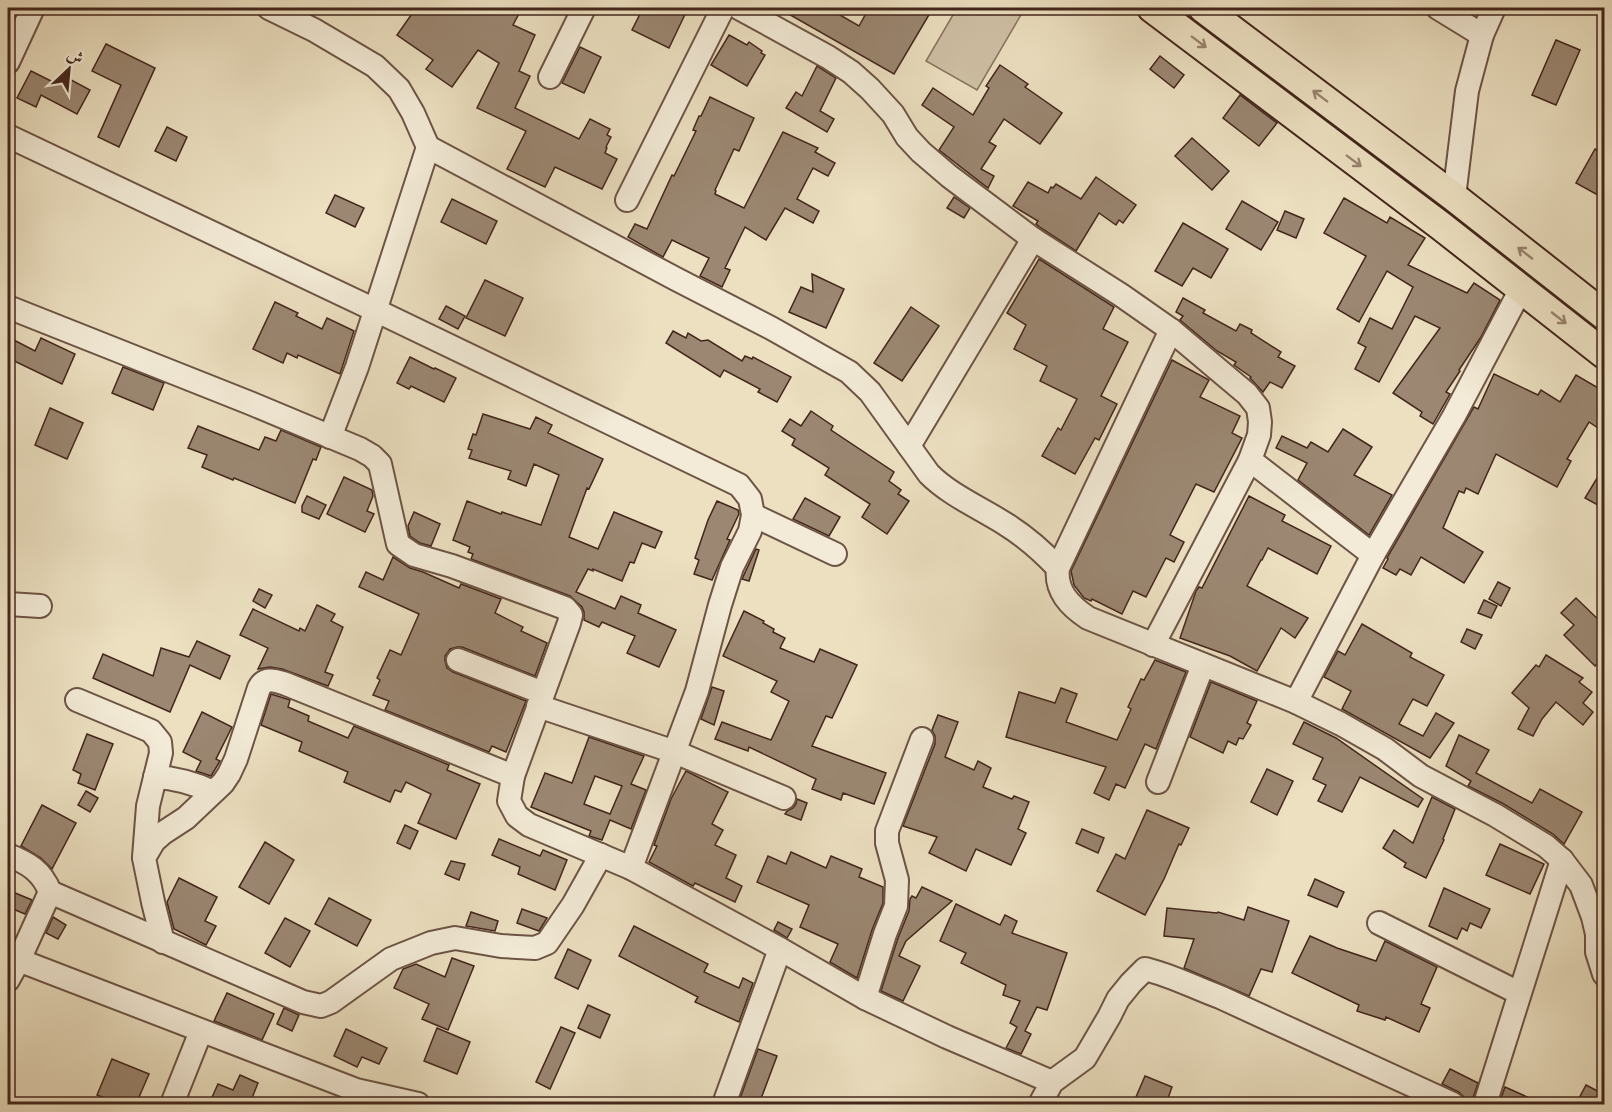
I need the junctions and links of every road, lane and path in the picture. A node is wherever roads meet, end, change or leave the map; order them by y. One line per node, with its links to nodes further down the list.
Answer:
1 (33, 8): 11 (street)
2 (584, 8): 12 (street)
3 (723, 8): 16 (street)
4 (739, 8): 17 (street)
5 (1152, 8): 18 (main road, one-way to 18)
6 (1203, 8): 15 (main road, one-way to 6)
7 (1438, 8): 10 (street)
8 (1494, 8): 10 (street)
9 (282, 10): 14 (street)
10 (1482, 35): 15 (street)
11 (8, 62)
12 (550, 77)
13 (8, 136): 20 (street)
14 (428, 147): 20 (street); 25 (street)
15 (1454, 197): 21 (main road, one-way to 15)
16 (627, 200)
17 (1034, 239): 22 (street); 25 (street)
18 (1521, 289): 23 (main road, one-way to 23); 29 (street)
19 (8, 307): 24 (street)
20 (375, 310): 24 (street); 27 (street)
21 (1605, 315)
22 (1171, 330): 26 (street); 30 (street)
23 (1605, 354)
24 (330, 437): 36 (street)
25 (909, 446): 30 (street)
26 (1250, 460): 29 (street); 33 (street)
27 (753, 515): 28 (street); 40 (street)
28 (835, 554)
29 (1373, 555): 38 (street)
30 (1058, 568): 33 (street)
31 (8, 604): 32 (street)
32 (40, 606)
33 (1153, 645): 35 (street)
34 (458, 660): 36 (street)
35 (1203, 665): 38 (street); 43 (street)
36 (540, 699): 40 (street); 41 (street)
37 (76, 700): 42 (street)
38 (1296, 702): 49 (street)
39 (922, 739): 58 (street)
40 (675, 752): 45 (street); 50 (street)
41 (513, 776): 44 (street); 47 (street)
42 (155, 777): 44 (street); 48 (street)
43 (1158, 782)
44 (213, 792): 48 (street)
45 (784, 798)
46 (8, 855): 51 (street)
47 (601, 855): 50 (street); 53 (street)
48 (144, 858): 53 (street)
49 (1562, 860): 56 (street); 57 (street)
50 (631, 868): 54 (street)
51 (50, 892): 53 (street); 55 (street)
52 (1379, 922): 57 (street)
53 (164, 942)
54 (780, 949): 58 (street); 65 (street)
55 (11, 965): 59 (street)
56 (1605, 974)
57 (1519, 993): 67 (street)
58 (865, 998): 60 (street)
59 (201, 1031): 61 (street); 63 (street)
60 (1052, 1082): 62 (street); 66 (street)
61 (354, 1097): 64 (street)
62 (1445, 1103)
63 (172, 1104)
64 (418, 1104)
65 (724, 1104)
66 (1040, 1104)
67 (1485, 1104)

